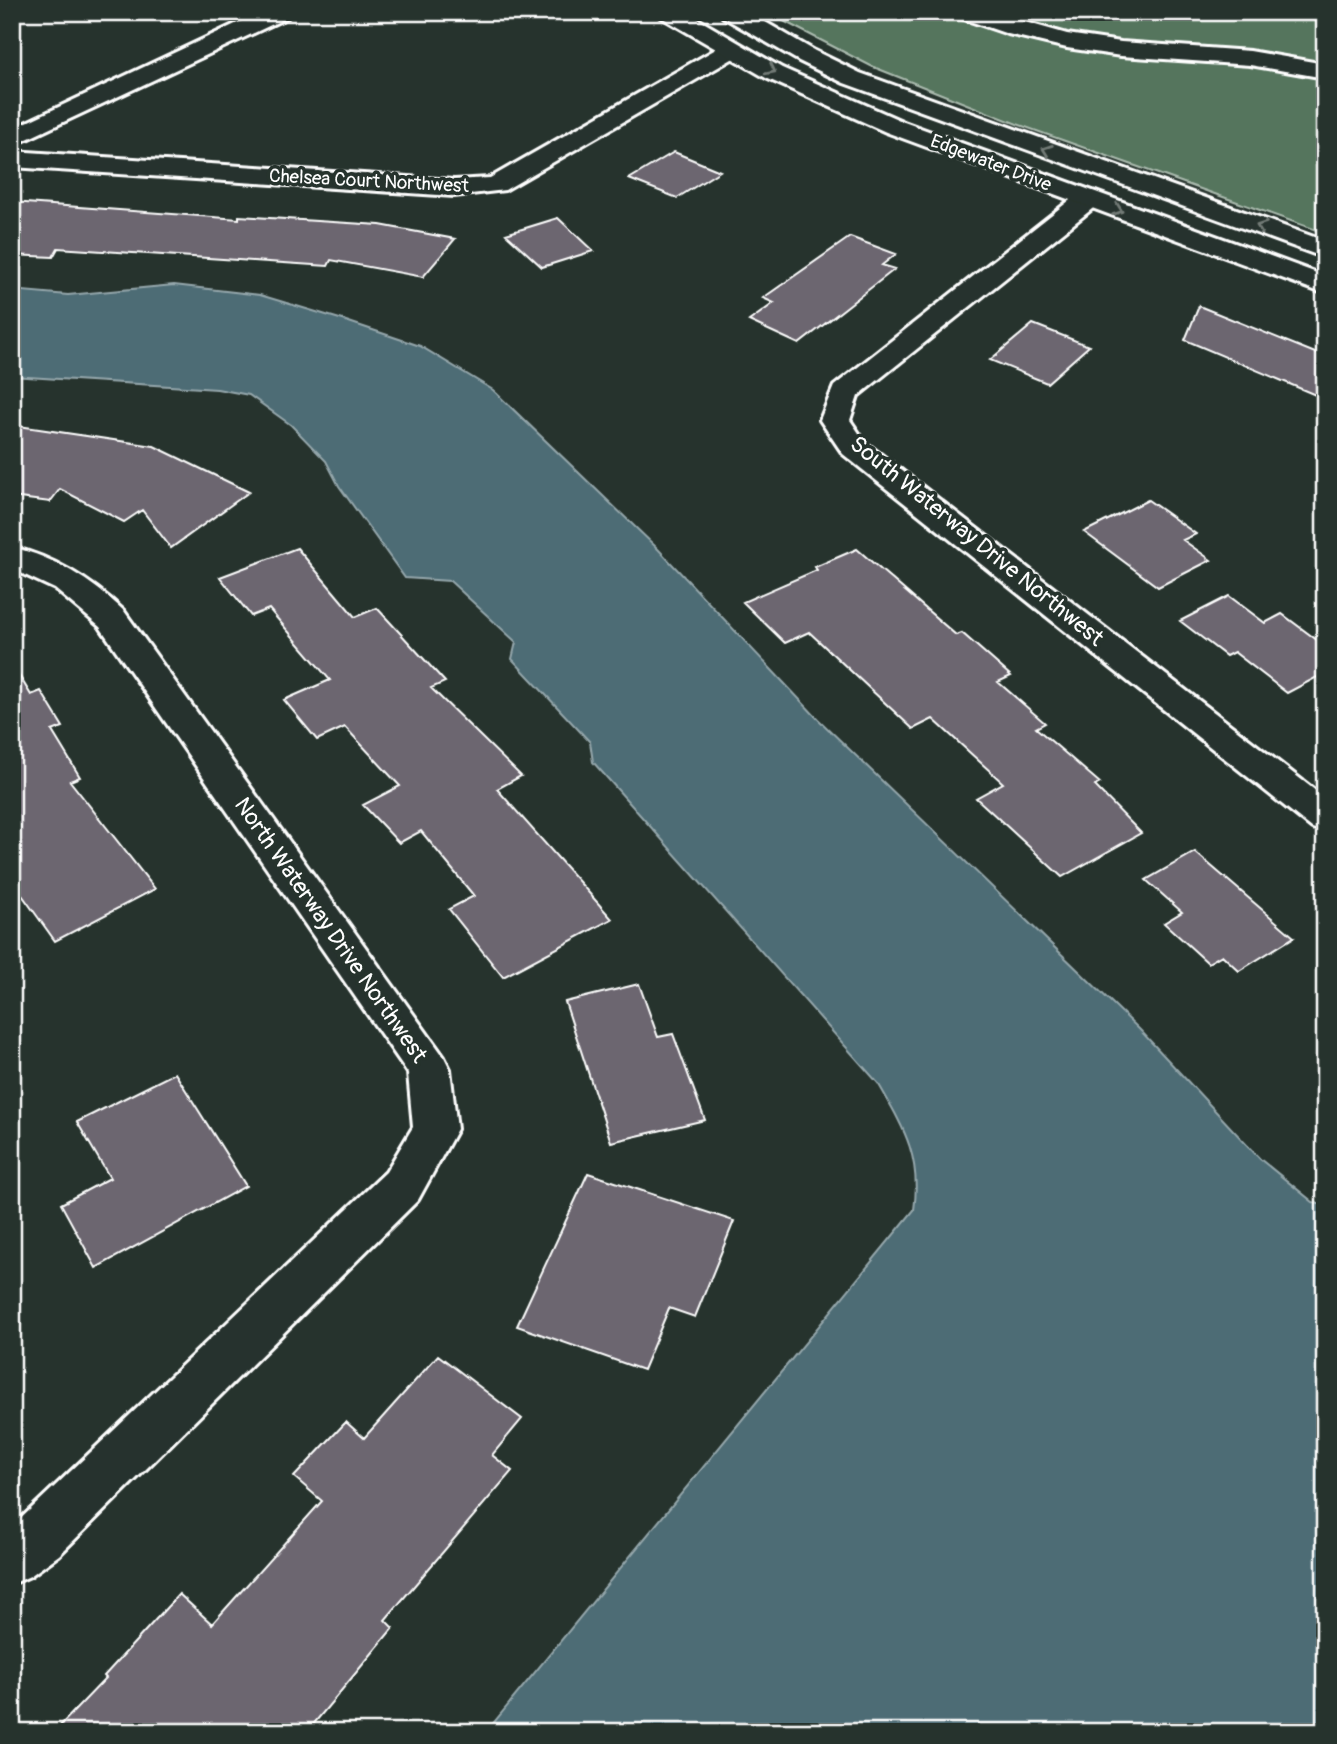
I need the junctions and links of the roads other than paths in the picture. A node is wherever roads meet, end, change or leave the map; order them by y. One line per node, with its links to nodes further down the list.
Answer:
1 (280, 12): 7 (street)
2 (669, 12): 5 (street, Edgewater Drive)
3 (731, 12): 10 (street, Edgewater Drive, one-way to 3)
4 (966, 12): 6 (street)
5 (731, 50): 8 (street, Chelsea Court Northwest); 9 (street, Edgewater Drive, one-way to 9)
6 (1325, 71)
7 (12, 139)
8 (12, 159)
9 (1088, 199): 11 (street, Edgewater Drive, one-way to 11); 13 (street, South Waterway Drive Northwest)
10 (1325, 250)
11 (1325, 286)
12 (12, 557): 14 (street, North Waterway Drive Northwest)
13 (1325, 818)
14 (12, 1558)

